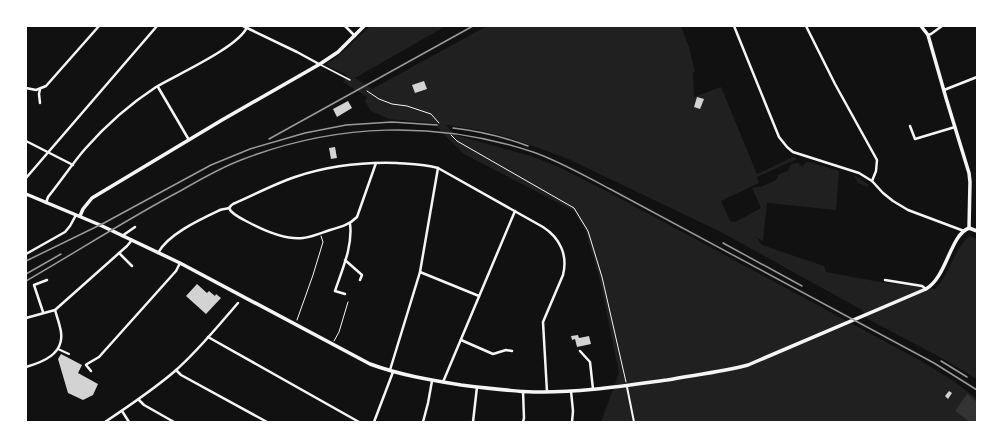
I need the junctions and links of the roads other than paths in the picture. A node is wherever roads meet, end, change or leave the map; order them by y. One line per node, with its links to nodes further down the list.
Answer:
1 (99, 26): 17 (street)
2 (157, 26): 24 (street)
3 (345, 26): 11 (street)
4 (364, 26): 11 (main road)
5 (734, 26): 29 (street)
6 (806, 26): 29 (street)
7 (921, 26): 10 (main road)
8 (942, 26): 10 (street)
9 (245, 27): 12 (street); 15 (street)
10 (928, 35): 18 (main road)
11 (355, 36): 12 (main road)
12 (320, 64): 14 (lane); 22 (main road)
13 (977, 77): 18 (street)
14 (350, 80)
15 (158, 87): 22 (street); 26 (street)
16 (26, 88): 17 (street)
17 (40, 89): 19 (street)
18 (943, 90): 21 (main road)
19 (40, 103)
20 (910, 126): 21 (street)
21 (955, 127): 38 (main road)
22 (189, 140): 35 (main road)
23 (26, 141): 24 (street)
24 (48, 152): 26 (street); 28 (street)
25 (376, 163): 27 (street); 32 (street); 36 (street)
26 (73, 165): 31 (street)
27 (438, 168): 33 (street); 49 (street)
28 (26, 178)
29 (872, 181): 39 (street)
30 (26, 194): 31 (main road)
31 (46, 203): 34 (main road)
32 (229, 208): 36 (street); 44 (street)
33 (515, 211): 55 (street); 77 (street)
34 (76, 215): 35 (main road); 45 (street)
35 (80, 216): 41 (main road)
36 (350, 224): 46 (street)
37 (135, 227): 41 (street)
38 (968, 228): 39 (main road); 40 (main road)
39 (964, 231): 53 (main road)
40 (977, 231)
41 (122, 236): 42 (main road)
42 (132, 240): 43 (street); 44 (main road)
43 (120, 253): 48 (street); 57 (street)
44 (158, 253): 47 (main road)
45 (26, 254)
46 (345, 260): 51 (street); 54 (street)
47 (180, 263): 68 (street); 69 (main road)
48 (132, 266)
49 (420, 272): 55 (street); 69 (street)
50 (47, 280): 58 (street)
51 (360, 280)
52 (885, 280): 53 (street)
53 (926, 289): 74 (main road)
54 (345, 294)
55 (479, 296): 61 (street)
56 (238, 303): 60 (street)
57 (55, 310): 58 (street); 62 (street)
58 (43, 312): 59 (street)
59 (26, 318)
60 (207, 337): 67 (street); 84 (street)
61 (461, 340): 63 (street); 71 (street)
62 (58, 349): 65 (street); 66 (street)
63 (512, 351)
64 (580, 351): 74 (street)
65 (69, 354)
66 (26, 367)
67 (176, 370): 78 (street); 83 (street)
68 (91, 371)
69 (392, 371): 70 (main road); 85 (street)
70 (432, 380): 71 (main road); 86 (street)
71 (443, 382): 72 (main road)
72 (477, 387): 75 (main road); 87 (street)
73 (627, 387): 90 (street)
74 (593, 389): 76 (main road)
75 (523, 391): 77 (main road); 88 (street)
76 (570, 391): 77 (main road); 89 (street)
77 (547, 392)
78 (139, 400): 79 (street); 82 (street)
79 (122, 411): 80 (street); 81 (street)
80 (105, 422)
81 (129, 422)
82 (174, 422)
83 (267, 422)
84 (359, 422)
85 (374, 422)
86 (423, 422)
87 (473, 422)
88 (523, 422)
89 (572, 422)
90 (634, 422)

